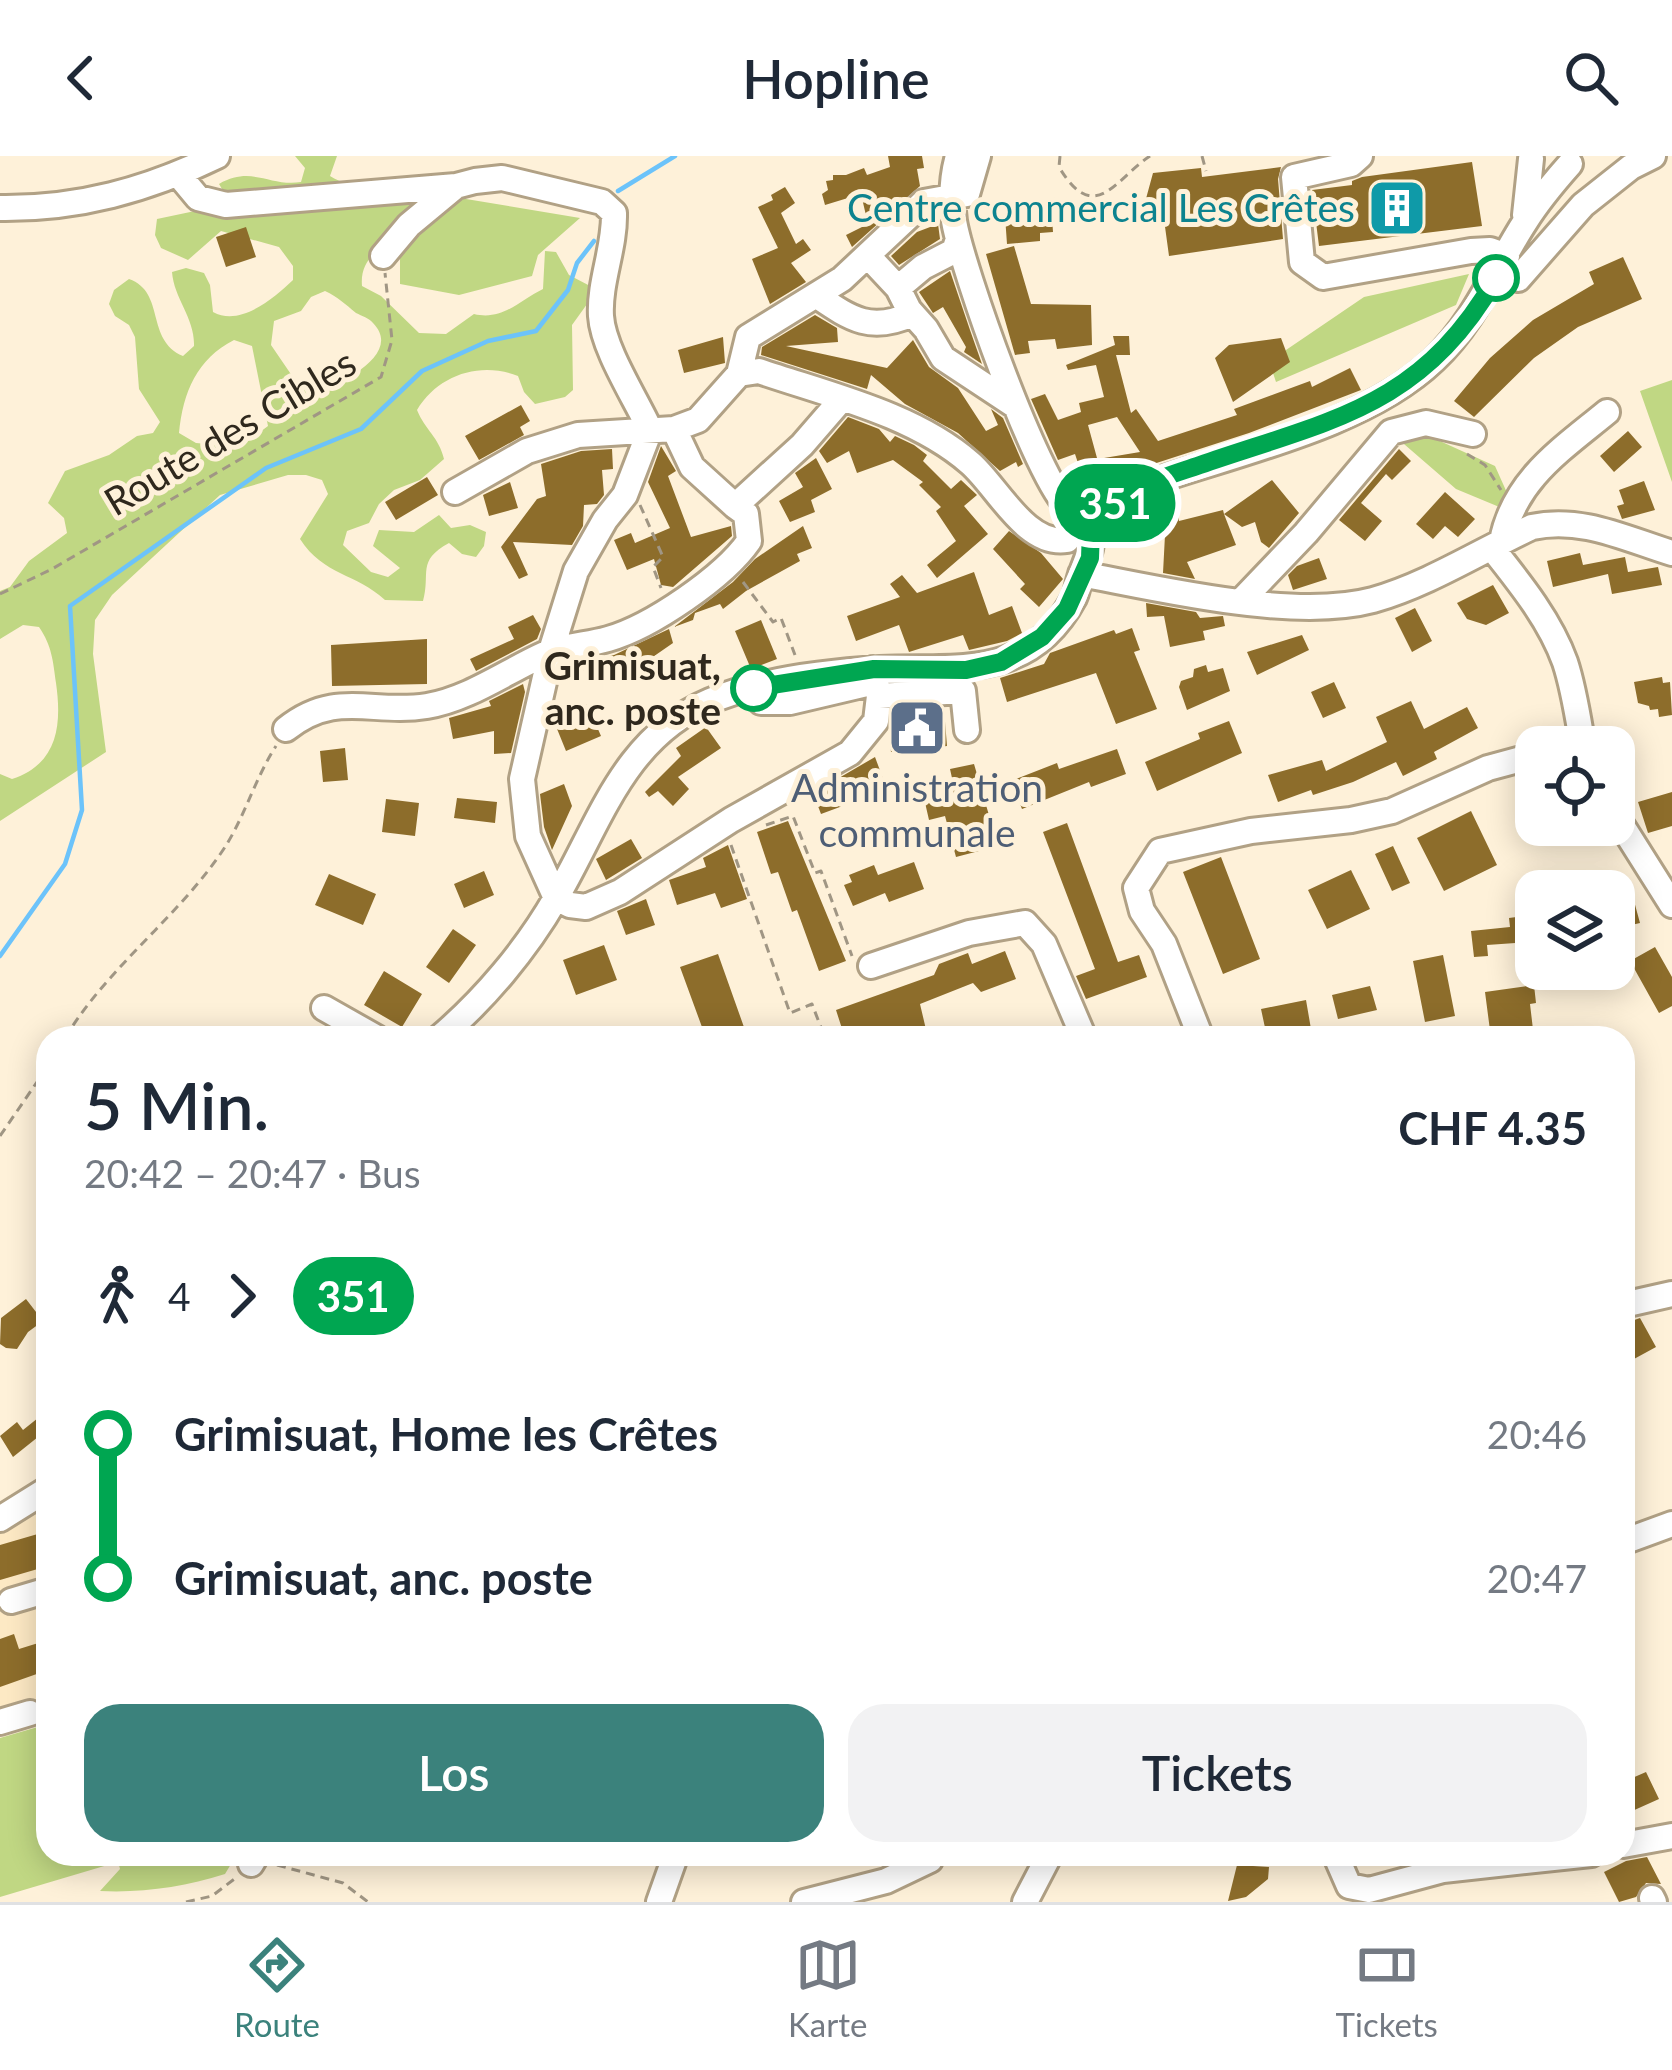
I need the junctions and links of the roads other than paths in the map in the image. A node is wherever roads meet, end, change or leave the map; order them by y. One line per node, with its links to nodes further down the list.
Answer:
1 (217, 156): 8 (street)
2 (958, 156): 10 (street)
3 (978, 156): 10 (street)
4 (1360, 156): 16 (street)
5 (1653, 156): 16 (street)
6 (1530, 158): 7 (street); 12 (street)
7 (1575, 158): 12 (street)
8 (178, 174): 9 (street); 11 (street)
9 (456, 186): 14 (street); 24 (street)
10 (952, 196): 13 (street); 15 (street)
11 (0, 208)
12 (1524, 224): 16 (street)
13 (958, 239): 17 (street); 22 (street)
14 (383, 256)
15 (869, 256): 17 (street); 18 (street)
16 (1503, 265): 28 (street)
17 (898, 288): 19 (street)
18 (817, 296): 19 (street); 20 (street)
19 (912, 314): 22 (street)
20 (739, 374): 21 (street); 24 (street)
21 (842, 400): 27 (street); 28 (street)
22 (1016, 406): 28 (street)
23 (1607, 412): 29 (street)
24 (662, 429): 26 (street); 27 (street); 33 (street)
25 (1463, 431): 32 (street)
26 (455, 492)
27 (735, 506): 33 (street)
28 (1080, 521): 31 (street)
29 (1497, 544): 30 (street); 32 (street); 36 (street)
30 (1672, 554)
31 (1081, 574): 32 (street); 34 (street)
32 (1240, 601)
33 (551, 651): 37 (street); 41 (street)
34 (876, 682): 35 (street); 38 (street); 41 (street); 41 (street)
35 (761, 702)
36 (1579, 726)
37 (286, 729)
38 (967, 730)
39 (1515, 761): 50 (street)
40 (1635, 846): 42 (street)
41 (556, 898): 44 (street)
42 (1672, 905)
43 (864, 966): 49 (street)
44 (475, 1005): 47 (street); 48 (street)
45 (323, 1008): 46 (street)
46 (355, 1026)
47 (452, 1026)
48 (467, 1026)
49 (1079, 1026)
50 (1197, 1026)
51 (1672, 1294): 52 (street)
52 (1635, 1302)
53 (36, 1496): 54 (street)
54 (0, 1519)
55 (1672, 1524): 56 (street)
56 (1635, 1538)
57 (36, 1594): 58 (street)
58 (11, 1601)
59 (29, 1713): 60 (street)
60 (0, 1722)
61 (1672, 1836): 62 (street)
62 (1635, 1843)
63 (672, 1866): 68 (street)
64 (917, 1866): 69 (street)
65 (1044, 1866): 70 (street)
66 (1340, 1866): 67 (street)
67 (1480, 1866)
68 (659, 1902)
69 (804, 1902)
70 (1025, 1902)

